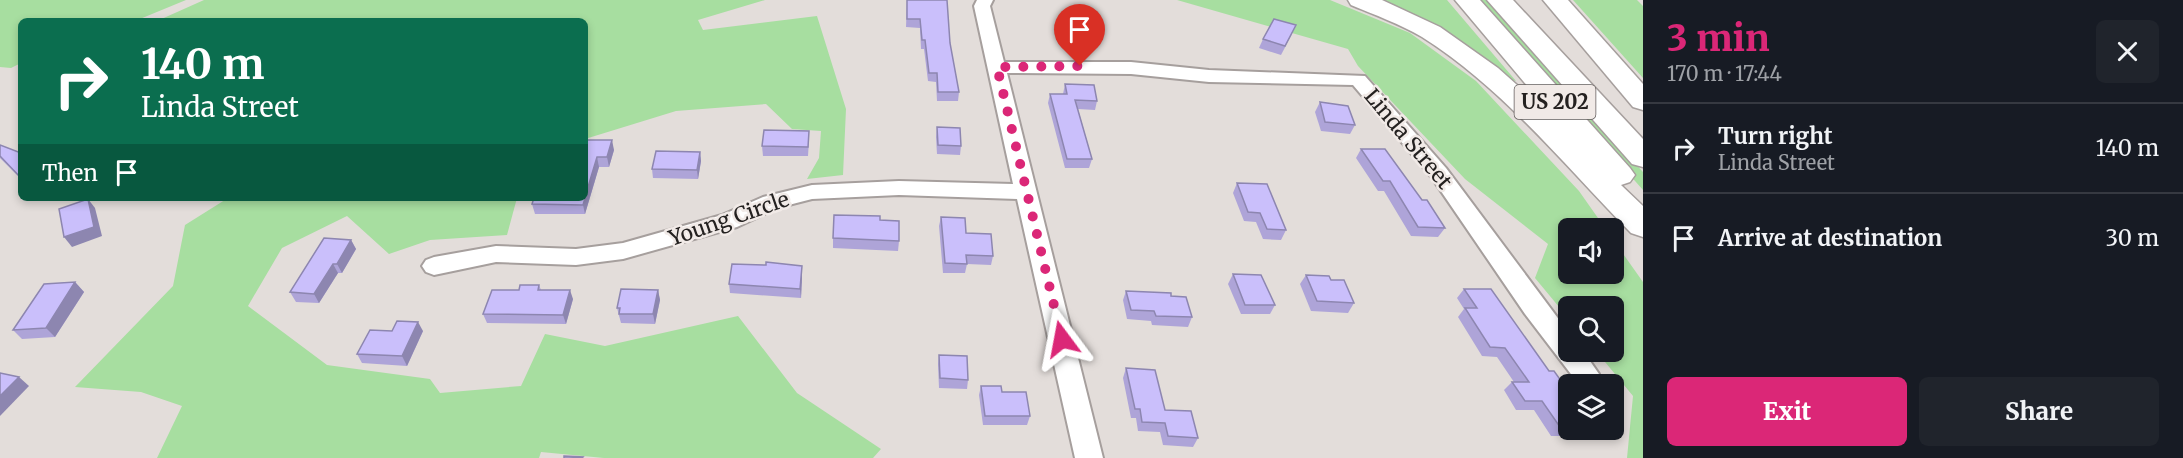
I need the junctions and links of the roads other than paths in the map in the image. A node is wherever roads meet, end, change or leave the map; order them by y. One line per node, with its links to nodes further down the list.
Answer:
1 (985, 0): 6 (street)
2 (1360, 0): 11 (main road)
3 (1467, 0): 10 (main road, US 202)
4 (1499, 0): 8 (main road, US 202)
5 (1555, 0): 7 (main road)
6 (997, 67): 9 (street); 13 (street, Linda Street)
7 (1643, 101)
8 (1643, 157)
9 (1027, 192): 12 (street, Young Circle); 14 (street)
10 (1643, 203)
11 (1643, 225)
12 (434, 266)
13 (1586, 374)
14 (1089, 458)

